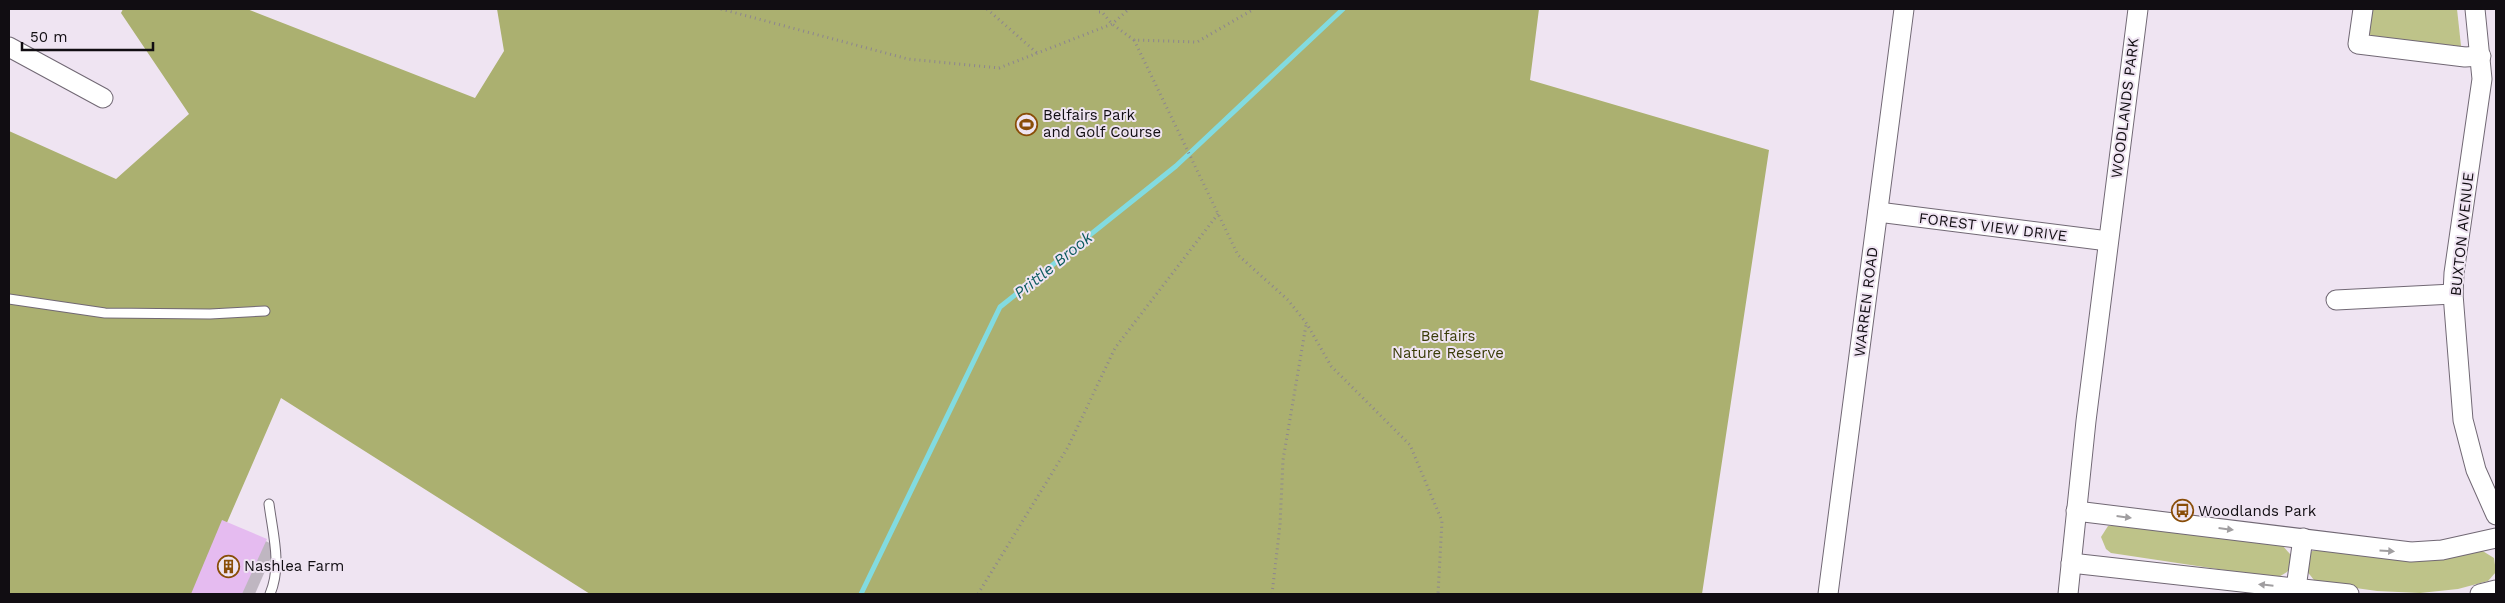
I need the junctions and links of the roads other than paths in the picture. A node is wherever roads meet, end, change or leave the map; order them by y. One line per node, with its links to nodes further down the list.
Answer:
1 (1904, 9): 8 (street, WARREN ROAD)
2 (2138, 9): 9 (street, WOODLANDS PARK)
3 (2363, 9): 6 (street)
4 (2475, 9): 6 (street, BUXTON AVENUE)
5 (9, 47): 7 (street)
6 (2482, 56): 10 (street, BUXTON AVENUE)
7 (103, 98)
8 (1878, 212): 9 (street, FOREST VIEW DRIVE); 23 (street, WARREN ROAD)
9 (2108, 241): 15 (street, WOODLANDS PARK)
10 (2453, 294): 12 (street); 16 (street, BUXTON AVENUE)
11 (9, 299): 13 (lane)
12 (2336, 300)
13 (265, 310)
14 (269, 504): 22 (lane)
15 (2076, 511): 17 (street, one-way to 17); 19 (street, WOODLANDS PARK)
16 (2496, 515)
17 (2303, 538): 18 (street, one-way to 18); 20 (street)
18 (2496, 538)
19 (2070, 563): 20 (street, one-way to 19); 24 (street, WOODLANDS PARK)
20 (2296, 588): 25 (street)
21 (2496, 590): 26 (street)
22 (270, 594)
23 (1828, 594)
24 (2068, 594)
25 (2349, 594)
26 (2480, 594)

